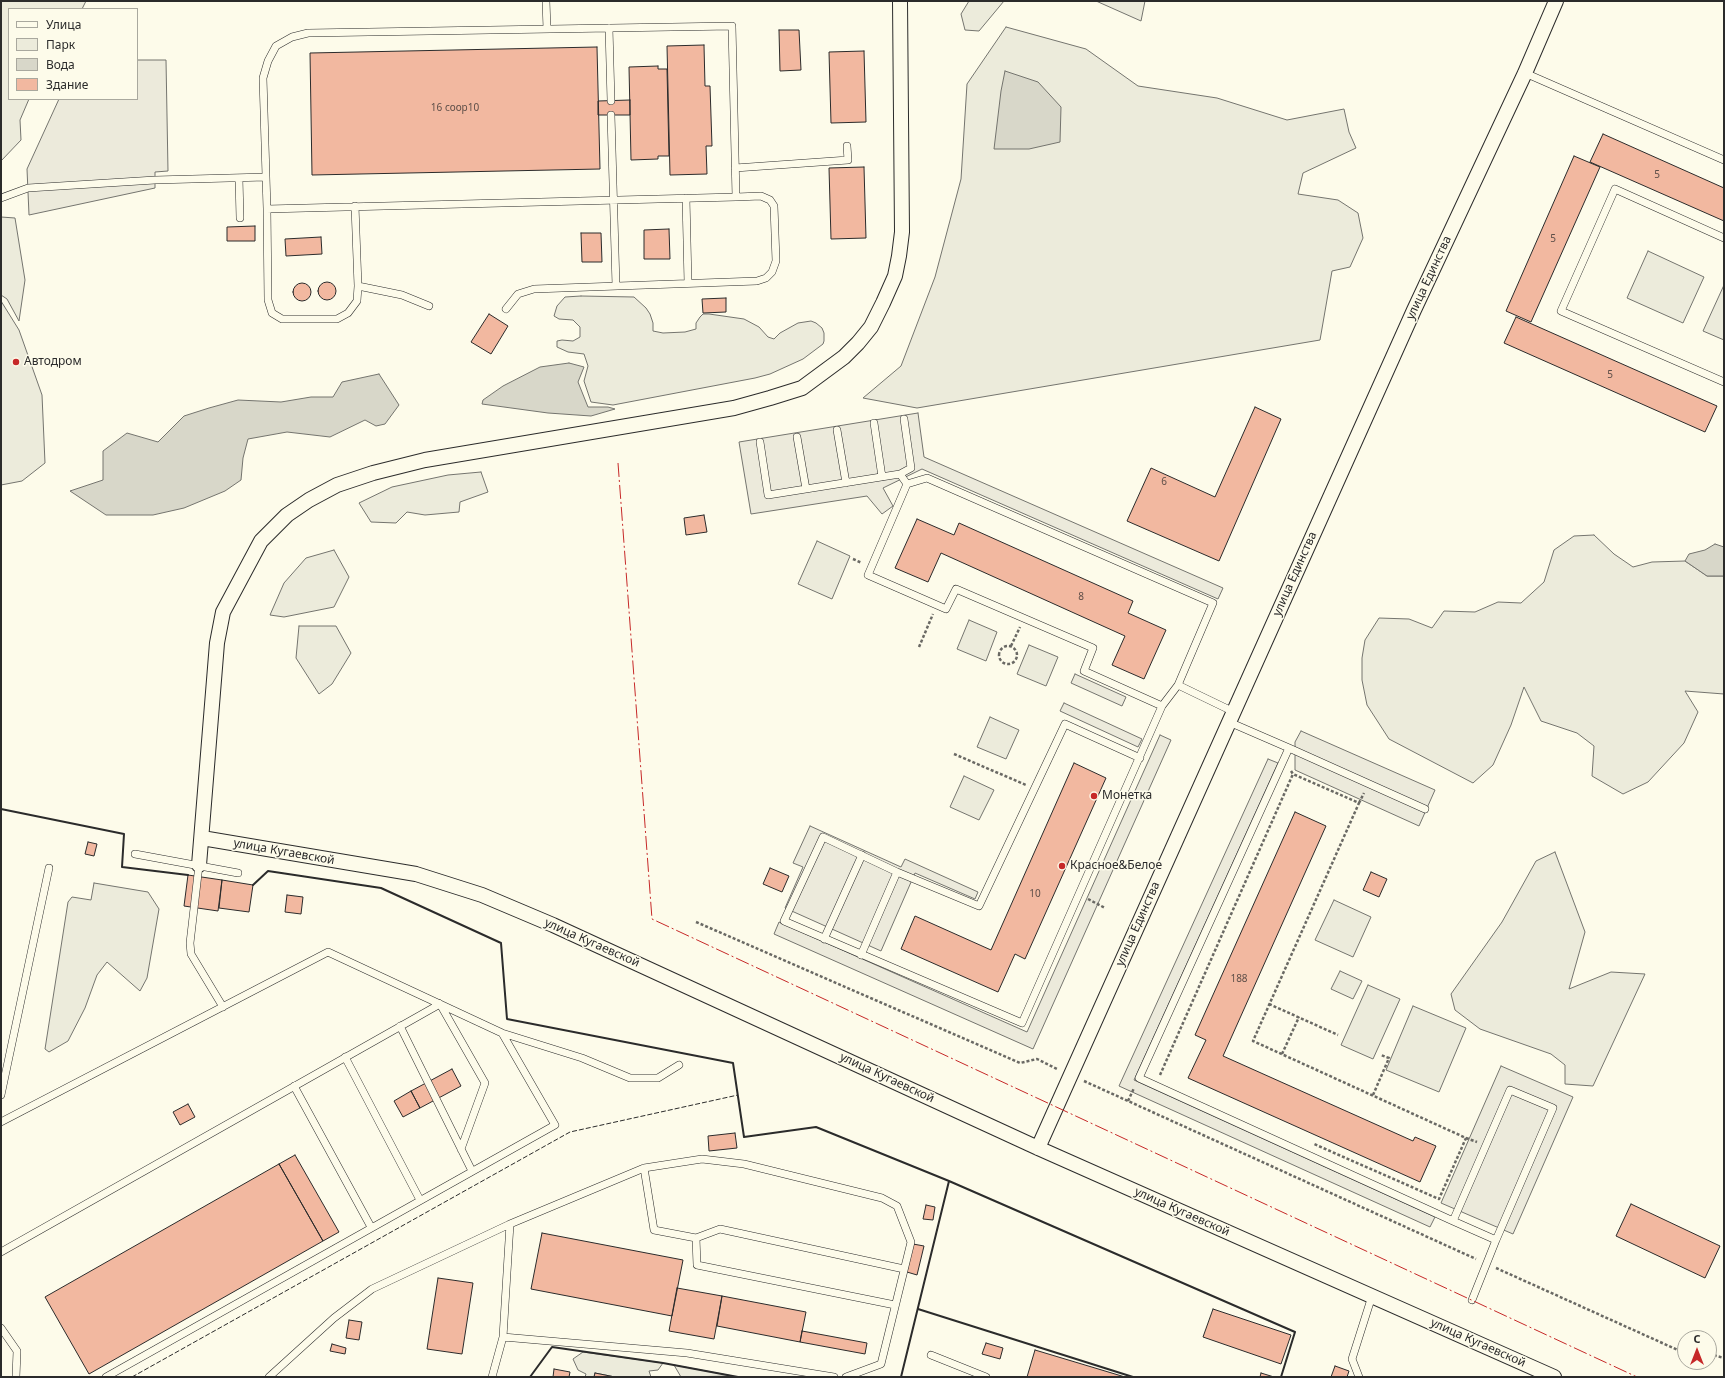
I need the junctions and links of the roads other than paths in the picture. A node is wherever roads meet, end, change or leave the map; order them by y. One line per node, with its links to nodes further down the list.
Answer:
1 (546, 1): 5 (lane)
2 (900, 1): 44 (street)
3 (1556, 1): 6 (street, улица Единства)
4 (609, 28): 5 (lane); 7 (lane); 11 (lane)
5 (547, 29): 12 (lane)
6 (1525, 73): 10 (lane); 40 (street, улица Единства)
7 (611, 100)
8 (611, 115): 17 (lane)
9 (848, 146): 11 (lane)
10 (1724, 160)
11 (735, 168): 14 (lane)
12 (266, 177): 13 (lane); 19 (lane)
13 (239, 178): 15 (lane); 20 (lane)
14 (736, 197): 16 (lane); 22 (lane)
15 (1, 198)
16 (686, 198): 17 (lane); 22 (lane)
17 (613, 200): 18 (lane); 24 (lane)
18 (355, 206): 19 (lane); 23 (lane)
19 (266, 208): 23 (lane)
20 (240, 218)
21 (1724, 238): 27 (lane)
22 (688, 283): 24 (lane)
23 (358, 286): 25 (lane)
24 (616, 286): 26 (lane)
25 (429, 306)
26 (506, 309)
27 (1724, 382)
28 (904, 419): 33 (lane)
29 (874, 423): 34 (lane)
30 (837, 430): 35 (lane)
31 (798, 437): 37 (lane)
32 (760, 442): 37 (lane)
33 (900, 474): 34 (lane); 36 (lane)
34 (882, 477): 35 (lane)
35 (846, 483): 37 (lane)
36 (907, 484): 38 (lane); 39 (lane)
37 (806, 489)
38 (1178, 685): 39 (lane); 40 (lane)
39 (1162, 706): 42 (lane)
40 (1231, 717): 41 (lane); 62 (street, улица Единства)
41 (1289, 748): 43 (lane); 67 (lane)
42 (1140, 758): 49 (lane); 52 (lane)
43 (1425, 809)
44 (202, 838): 47 (street); 62 (street, улица Кугаевской)
45 (135, 854): 47 (lane)
46 (862, 856): 49 (lane); 51 (lane); 51 (lane)
47 (199, 865): 50 (lane); 54 (lane)
48 (48, 868): 60 (lane)
49 (897, 872): 52 (lane)
50 (238, 873)
51 (824, 939): 52 (lane)
52 (861, 955)
53 (440, 1004): 54 (lane); 55 (lane); 56 (lane); 63 (lane)
54 (223, 1007): 61 (lane)
55 (400, 1026): 57 (lane); 63 (lane)
56 (502, 1033): 58 (lane); 65 (lane)
57 (345, 1057): 59 (lane); 66 (lane)
58 (679, 1065)
59 (294, 1086): 69 (lane); 72 (lane)
60 (1, 1095)
61 (1, 1122)
62 (1038, 1148): 74 (street, улица Кугаевской)
63 (461, 1149): 65 (lane)
64 (644, 1168): 68 (lane); 70 (lane); 73 (lane)
65 (472, 1171): 66 (lane)
66 (420, 1200): 69 (lane)
67 (1452, 1221): 71 (lane); 71 (lane)
68 (510, 1224): 78 (lane); 82 (lane)
69 (371, 1227): 81 (lane)
70 (696, 1238): 73 (lane); 76 (lane)
71 (1496, 1240): 75 (lane)
72 (1, 1252)
73 (904, 1268): 76 (lane)
74 (1372, 1296): 87 (lane); 88 (street, улица Кугаевской)
75 (1472, 1300)
76 (895, 1305): 85 (lane)
77 (1, 1328): 80 (lane)
78 (502, 1337): 83 (lane); 84 (lane)
79 (932, 1355): 86 (lane)
80 (16, 1377)
81 (106, 1377)
82 (269, 1377)
83 (492, 1377)
84 (834, 1377)
85 (846, 1377)
86 (986, 1377)
87 (1359, 1377)
88 (1554, 1377)

